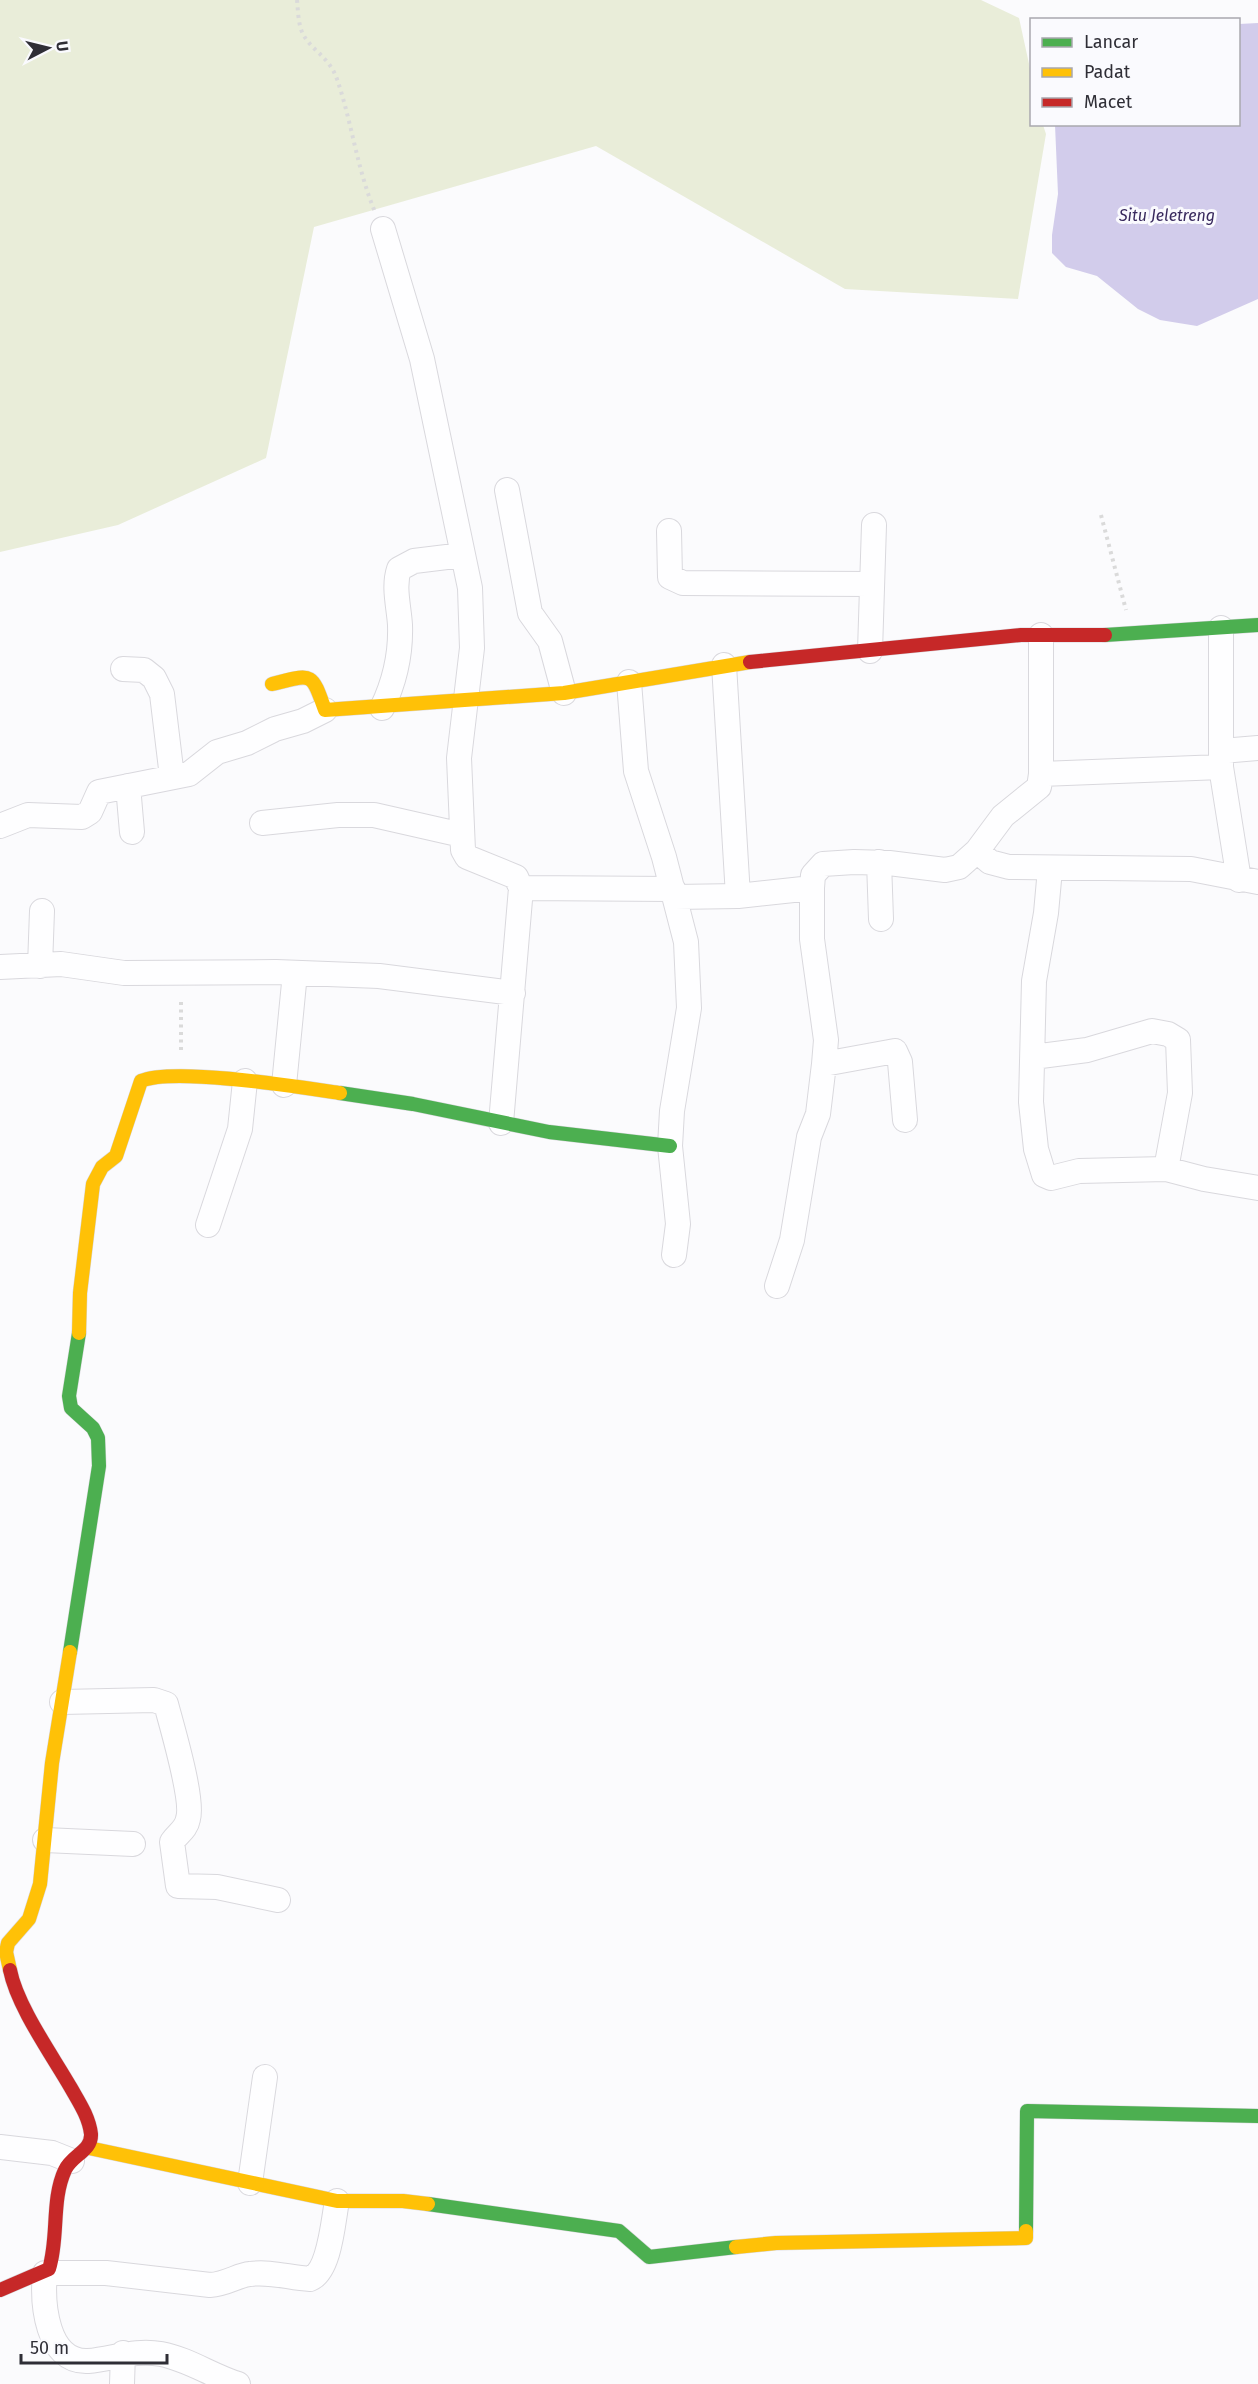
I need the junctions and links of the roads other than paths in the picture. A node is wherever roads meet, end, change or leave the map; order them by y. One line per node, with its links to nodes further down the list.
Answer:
1 (383, 229): 5 (street)
2 (507, 490): 15 (street)
3 (874, 525): 6 (street)
4 (669, 531): 6 (street)
5 (463, 555): 16 (street); 17 (street)
6 (872, 584): 10 (street)
7 (1258, 624): 8 (street)
8 (1221, 628): 9 (street); 20 (street)
9 (1041, 635): 10 (street); 21 (street)
10 (870, 651): 11 (street)
11 (724, 665): 13 (street); 35 (street)
12 (123, 669): 22 (street)
13 (629, 682): 15 (street); 34 (street)
14 (272, 684): 18 (street)
15 (564, 693): 16 (street)
16 (464, 701): 17 (street); 27 (street)
17 (382, 708): 18 (street)
18 (325, 710): 22 (street)
19 (1258, 748): 20 (street)
20 (1222, 759): 21 (street); 31 (street)
21 (1041, 774): 28 (street)
22 (172, 777): 23 (street)
23 (128, 786): 25 (street); 26 (street)
24 (262, 823): 27 (street)
25 (0, 826)
26 (132, 832)
27 (462, 835): 32 (street)
28 (977, 851): 29 (street); 30 (street)
29 (879, 862): 33 (street); 37 (street)
30 (1050, 869): 31 (street); 42 (street)
31 (1248, 881)
32 (521, 888): 34 (street); 41 (street)
33 (812, 888): 35 (street); 43 (street)
34 (674, 893): 35 (street); 48 (street)
35 (738, 896)
36 (42, 911): 38 (street)
37 (881, 918)
38 (40, 966): 39 (street); 40 (street)
39 (0, 967)
40 (295, 973): 41 (street); 45 (street)
41 (513, 993): 47 (street)
42 (1033, 1057): 49 (street); 49 (street)
43 (824, 1064): 46 (street); 53 (street)
44 (245, 1081): 45 (street); 51 (street); 54 (street)
45 (284, 1085): 47 (street)
46 (905, 1120)
47 (501, 1123): 48 (street)
48 (670, 1146): 52 (street)
49 (1166, 1169): 50 (street)
50 (1258, 1188)
51 (208, 1225)
52 (674, 1255)
53 (777, 1286)
54 (62, 1702): 55 (street); 57 (street)
55 (45, 1840): 56 (street); 58 (street)
56 (133, 1844)
57 (278, 1900)
58 (4, 1942): 62 (street)
59 (265, 2078): 63 (street)
60 (1258, 2116): 64 (street)
61 (0, 2147): 62 (street)
62 (80, 2154): 63 (street); 65 (street)
63 (250, 2183): 64 (street)
64 (337, 2201): 65 (street)
65 (45, 2273): 66 (street); 67 (street)
66 (0, 2290)
67 (123, 2353): 68 (street); 69 (street)
68 (122, 2384)
69 (238, 2384)

